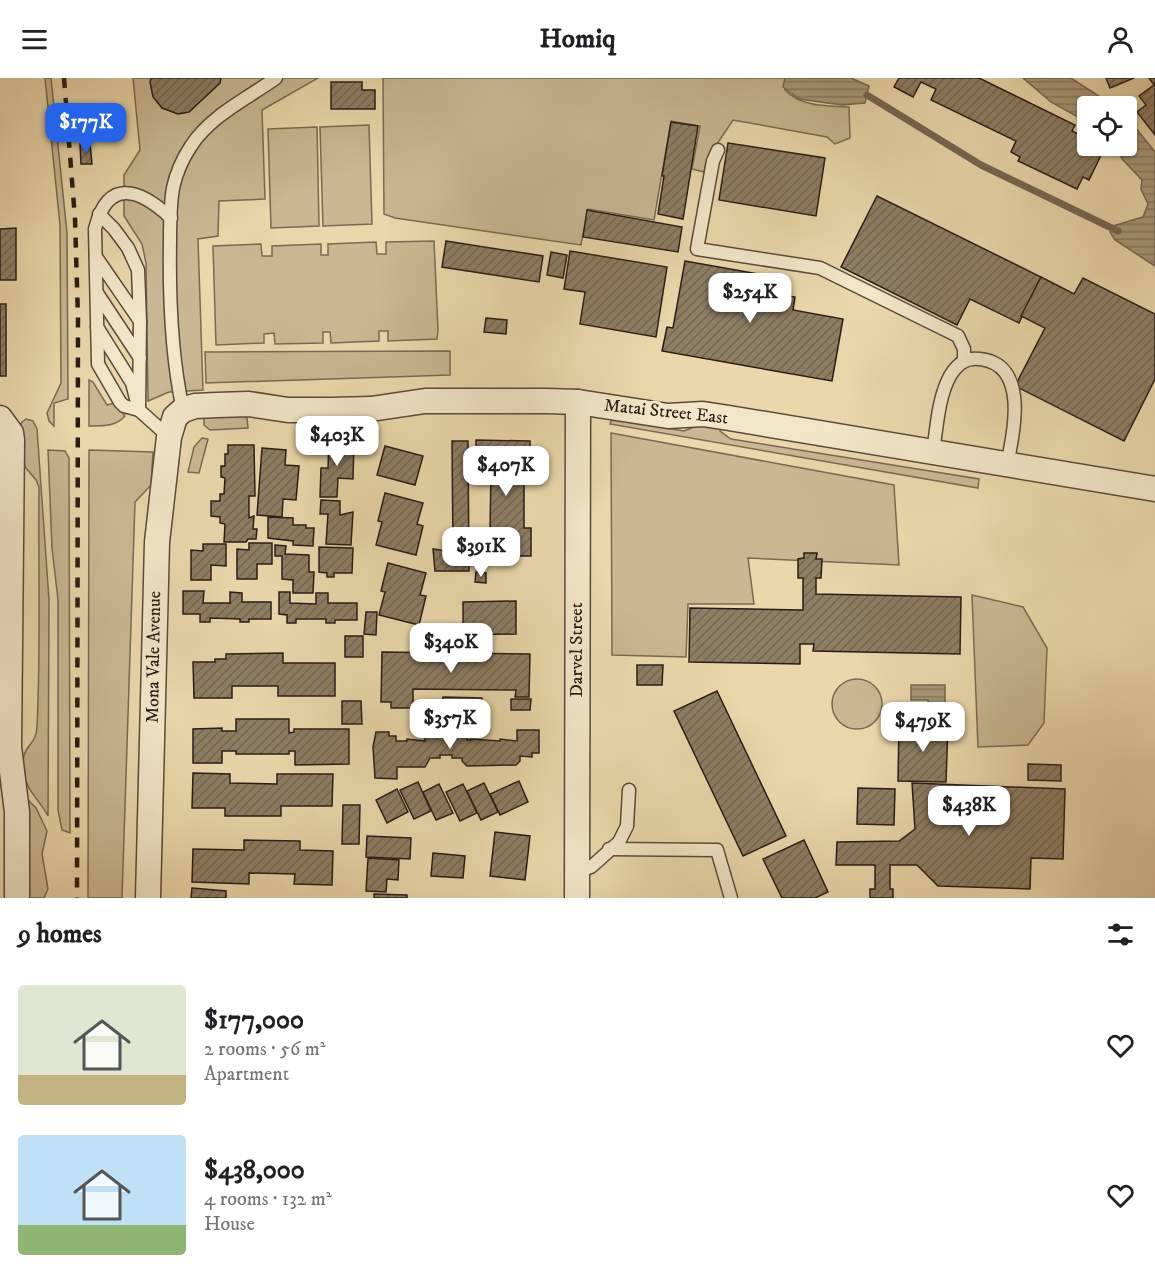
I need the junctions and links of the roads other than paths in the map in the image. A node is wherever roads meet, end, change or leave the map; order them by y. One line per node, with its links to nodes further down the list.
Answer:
1 (276, 78): 4 (lane)
2 (718, 150): 10 (lane)
3 (99, 214): 4 (lane); 5 (lane); 7 (lane)
4 (171, 218): 14 (lane)
5 (96, 256): 6 (lane); 7 (lane)
6 (96, 292): 8 (lane); 9 (lane)
7 (140, 322): 9 (lane)
8 (96, 326): 12 (lane); 12 (lane)
9 (140, 359): 12 (lane)
10 (964, 361): 15 (lane); 16 (lane)
11 (578, 402): 14 (street, Matai Street East); 15 (street, Matai Street East); 20 (street, Darvel Street)
12 (139, 410): 14 (lane)
13 (0, 418): 21 (street)
14 (176, 421): 22 (street, Mona Vale Avenue)
15 (933, 452): 16 (street, Matai Street East)
16 (1006, 464): 17 (street, Matai Street East)
17 (1155, 489)
18 (629, 790): 19 (lane)
19 (609, 849): 20 (lane); 24 (lane)
20 (577, 871): 23 (street, Darvel Street)
21 (17, 898)
22 (148, 898)
23 (576, 898)
24 (731, 898)

